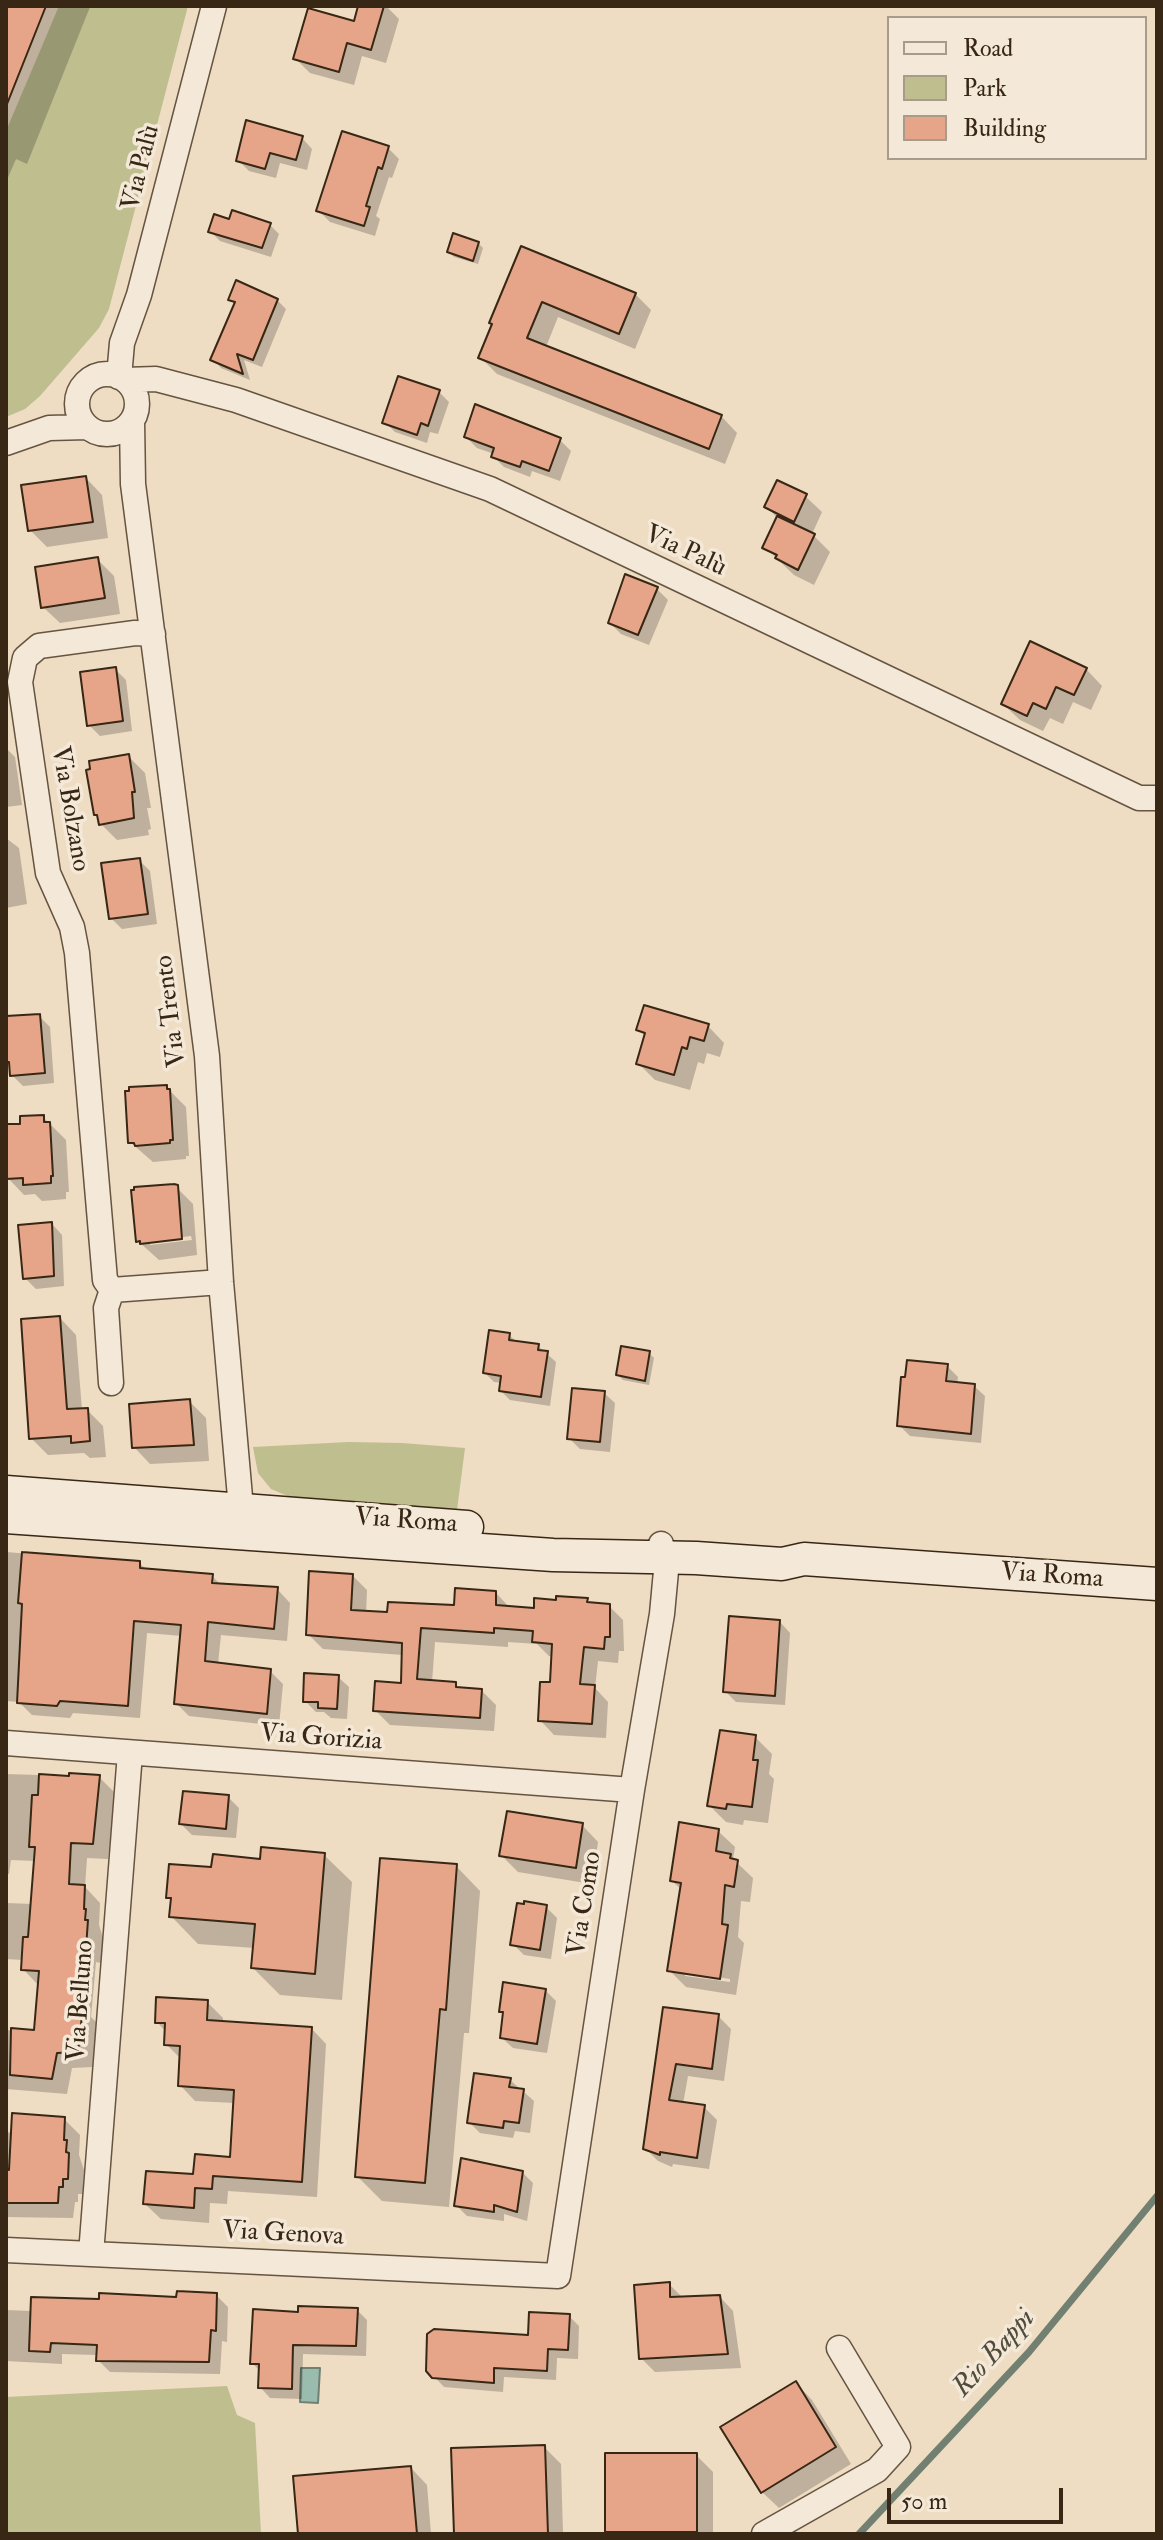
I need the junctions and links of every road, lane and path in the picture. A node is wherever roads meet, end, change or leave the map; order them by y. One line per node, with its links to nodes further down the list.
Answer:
1 (214, 6): 2 (street, Via Palù)
2 (122, 343): 3 (street, Via Palù); 5 (street, Via Palù)
3 (122, 379): 4 (street, Via Palù); 5 (street, Via Palù); 6 (street)
4 (175, 385): 6 (street, Via Palù); 12 (street, Via Palù)
5 (85, 387): 7 (street, Via Palù); 8 (street)
6 (134, 412): 8 (street, Via Palù); 10 (street, Via Trento)
7 (49, 428): 8 (street, Via Palù); 9 (street, Via Palù)
8 (96, 430): 10 (street, Via Trento)
9 (6, 443)
10 (133, 484): 11 (street, Via Trento)
11 (153, 634): 13 (street, Via Trento); 14 (street, Via Bolzano)
12 (1157, 798)
13 (221, 1282): 14 (street); 18 (street, Via Trento)
14 (112, 1290): 15 (street, Via Bolzano)
15 (111, 1383)
16 (6, 1492): 18 (street, Via Roma)
17 (6, 1517): 18 (street, Via Roma)
18 (239, 1521): 19 (street, Via Roma)
19 (663, 1550): 20 (street, Via Roma); 23 (street, Via Como)
20 (1157, 1584)
21 (6, 1743): 22 (street, Via Gorizia)
22 (130, 1753): 23 (street, Via Gorizia); 25 (street, Via Belluno)
23 (632, 1790): 26 (street, Via Como)
24 (6, 2250): 25 (street, Via Genova)
25 (91, 2254): 26 (street, Via Genova)
26 (558, 2276)
27 (839, 2348): 28 (street)
28 (764, 2534)

